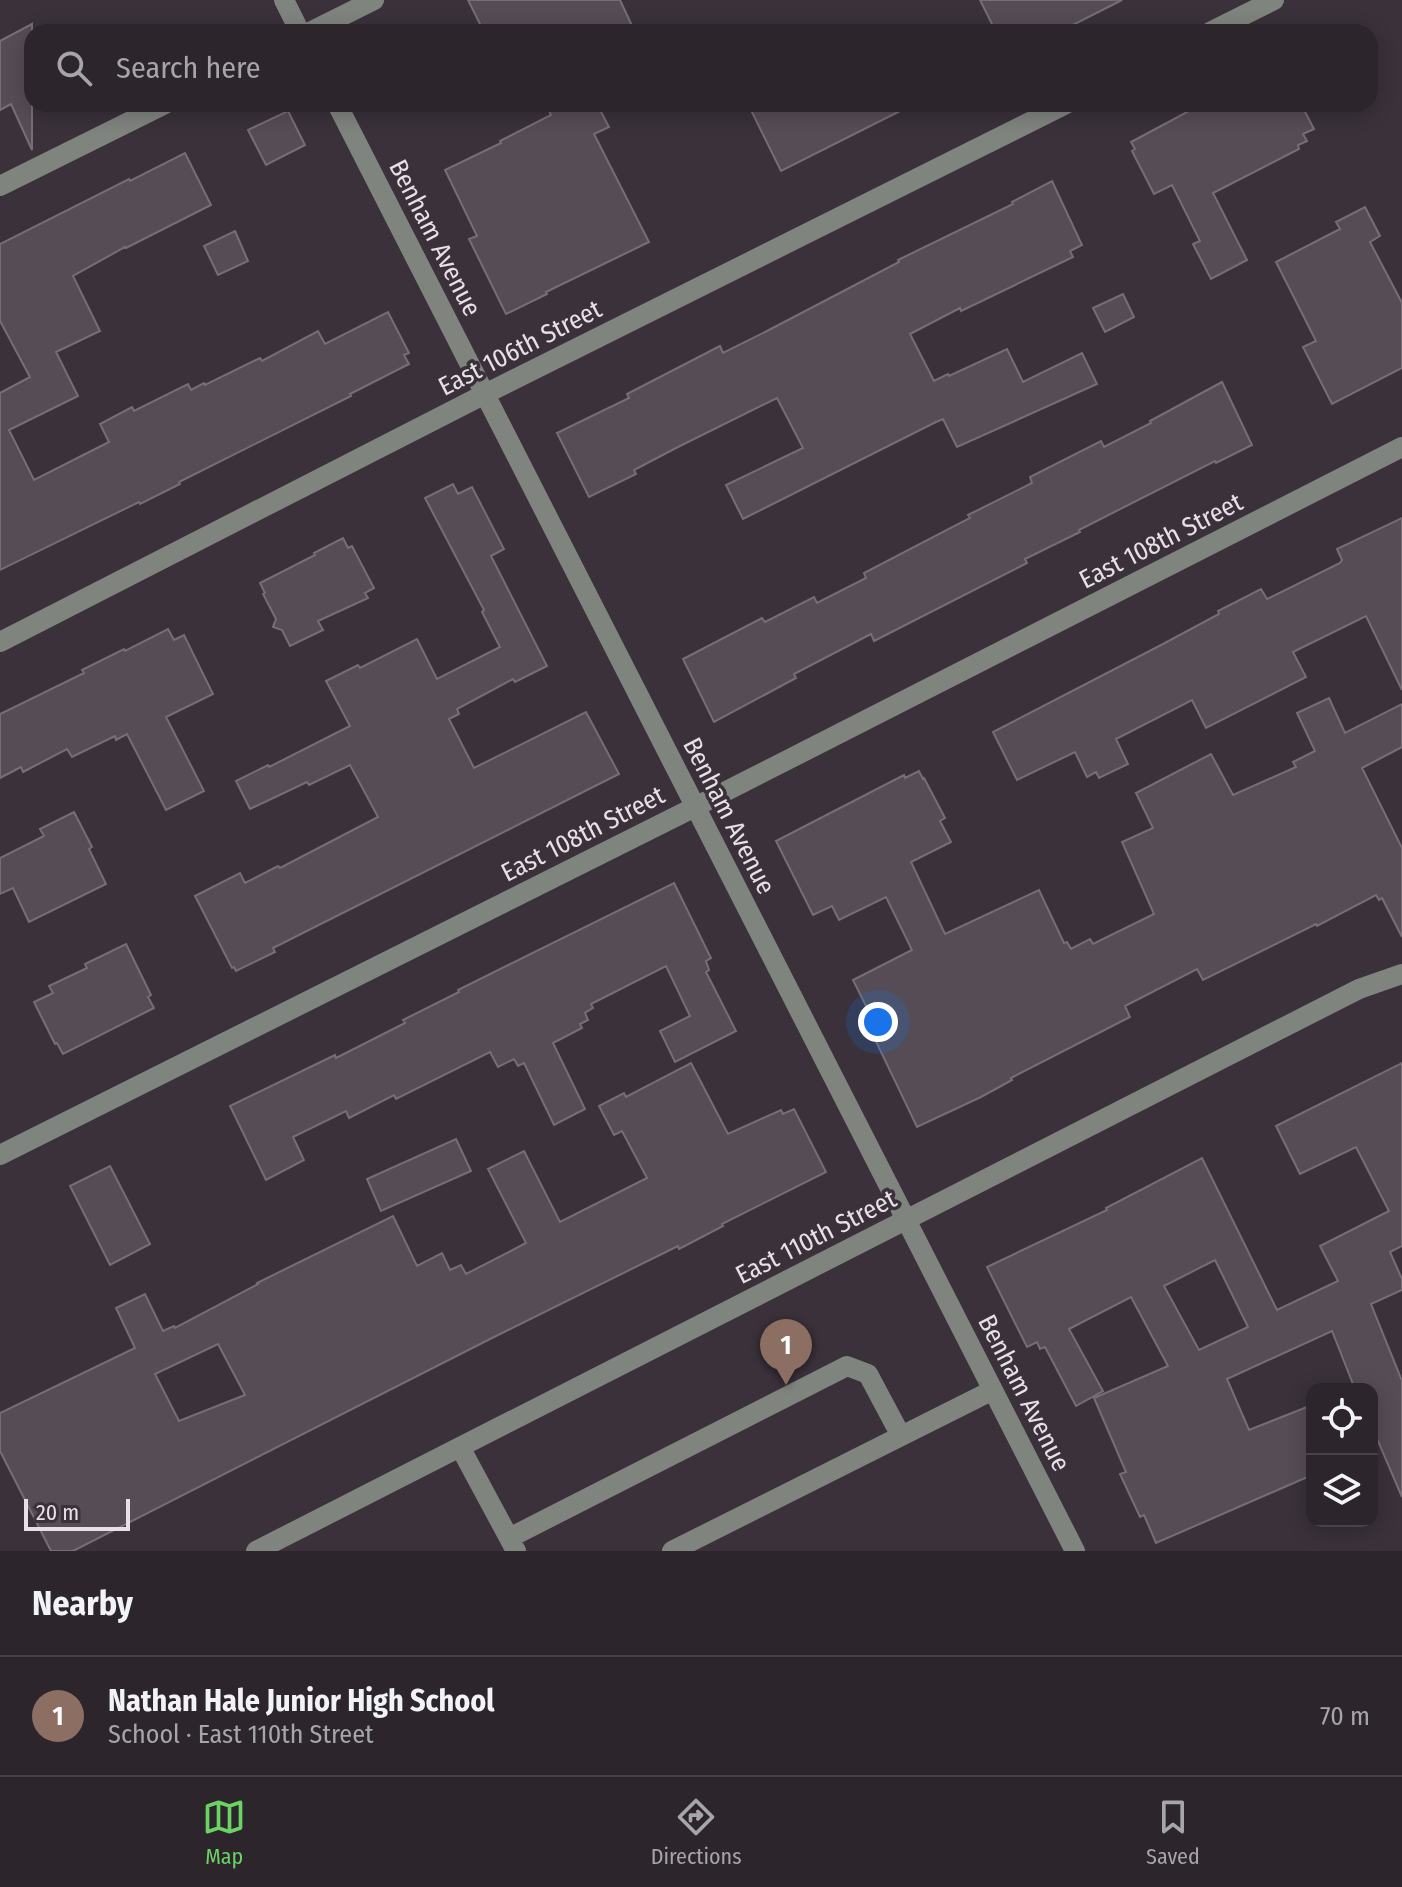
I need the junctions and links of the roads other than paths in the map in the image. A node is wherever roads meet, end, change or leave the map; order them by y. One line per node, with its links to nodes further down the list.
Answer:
1 (284, 0): 4 (street)
2 (374, 0): 5 (street)
3 (1274, 0): 6 (street)
4 (296, 24)
5 (326, 24)
6 (1226, 24)
7 (149, 112): 10 (street)
8 (341, 112): 11 (street, Benham Avenue)
9 (1050, 112): 11 (street, East 106th Street)
10 (0, 186)
11 (485, 394): 13 (street, East 106th Street); 14 (street, Benham Avenue)
12 (1402, 447): 14 (street, East 108th Street)
13 (0, 642)
14 (695, 807): 16 (street, East 108th Street); 17 (street, Benham Avenue)
15 (1402, 974): 17 (street, East 110th Street)
16 (0, 1155)
17 (906, 1220): 18 (street, Benham Avenue); 20 (street, East 110th Street)
18 (993, 1390): 19 (street); 24 (street, Benham Avenue)
19 (901, 1436): 21 (street); 23 (street)
20 (460, 1447): 21 (street); 22 (street, East 110th Street)
21 (512, 1544)
22 (256, 1551)
23 (672, 1551)
24 (1075, 1551)

